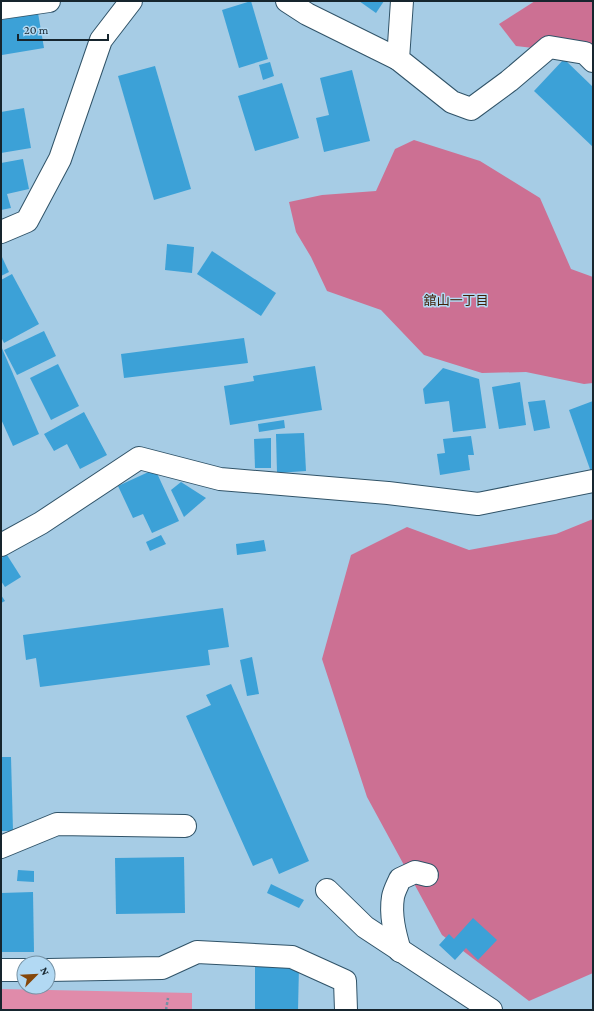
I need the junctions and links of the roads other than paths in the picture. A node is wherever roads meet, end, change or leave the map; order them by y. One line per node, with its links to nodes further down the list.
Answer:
1 (49, 1): 5 (street)
2 (131, 1): 8 (street)
3 (287, 1): 6 (street)
4 (402, 1): 6 (street)
5 (1, 8)
6 (398, 59): 7 (street)
7 (593, 61)
8 (1, 232)
9 (593, 480): 10 (street)
10 (1, 545)
11 (185, 826): 12 (street)
12 (1, 847)
13 (427, 875): 15 (street)
14 (327, 890): 15 (street)
15 (400, 951): 20 (street)
16 (1, 970): 17 (street)
17 (16, 970)
18 (56, 970): 19 (street)
19 (346, 1010)
20 (491, 1010)

